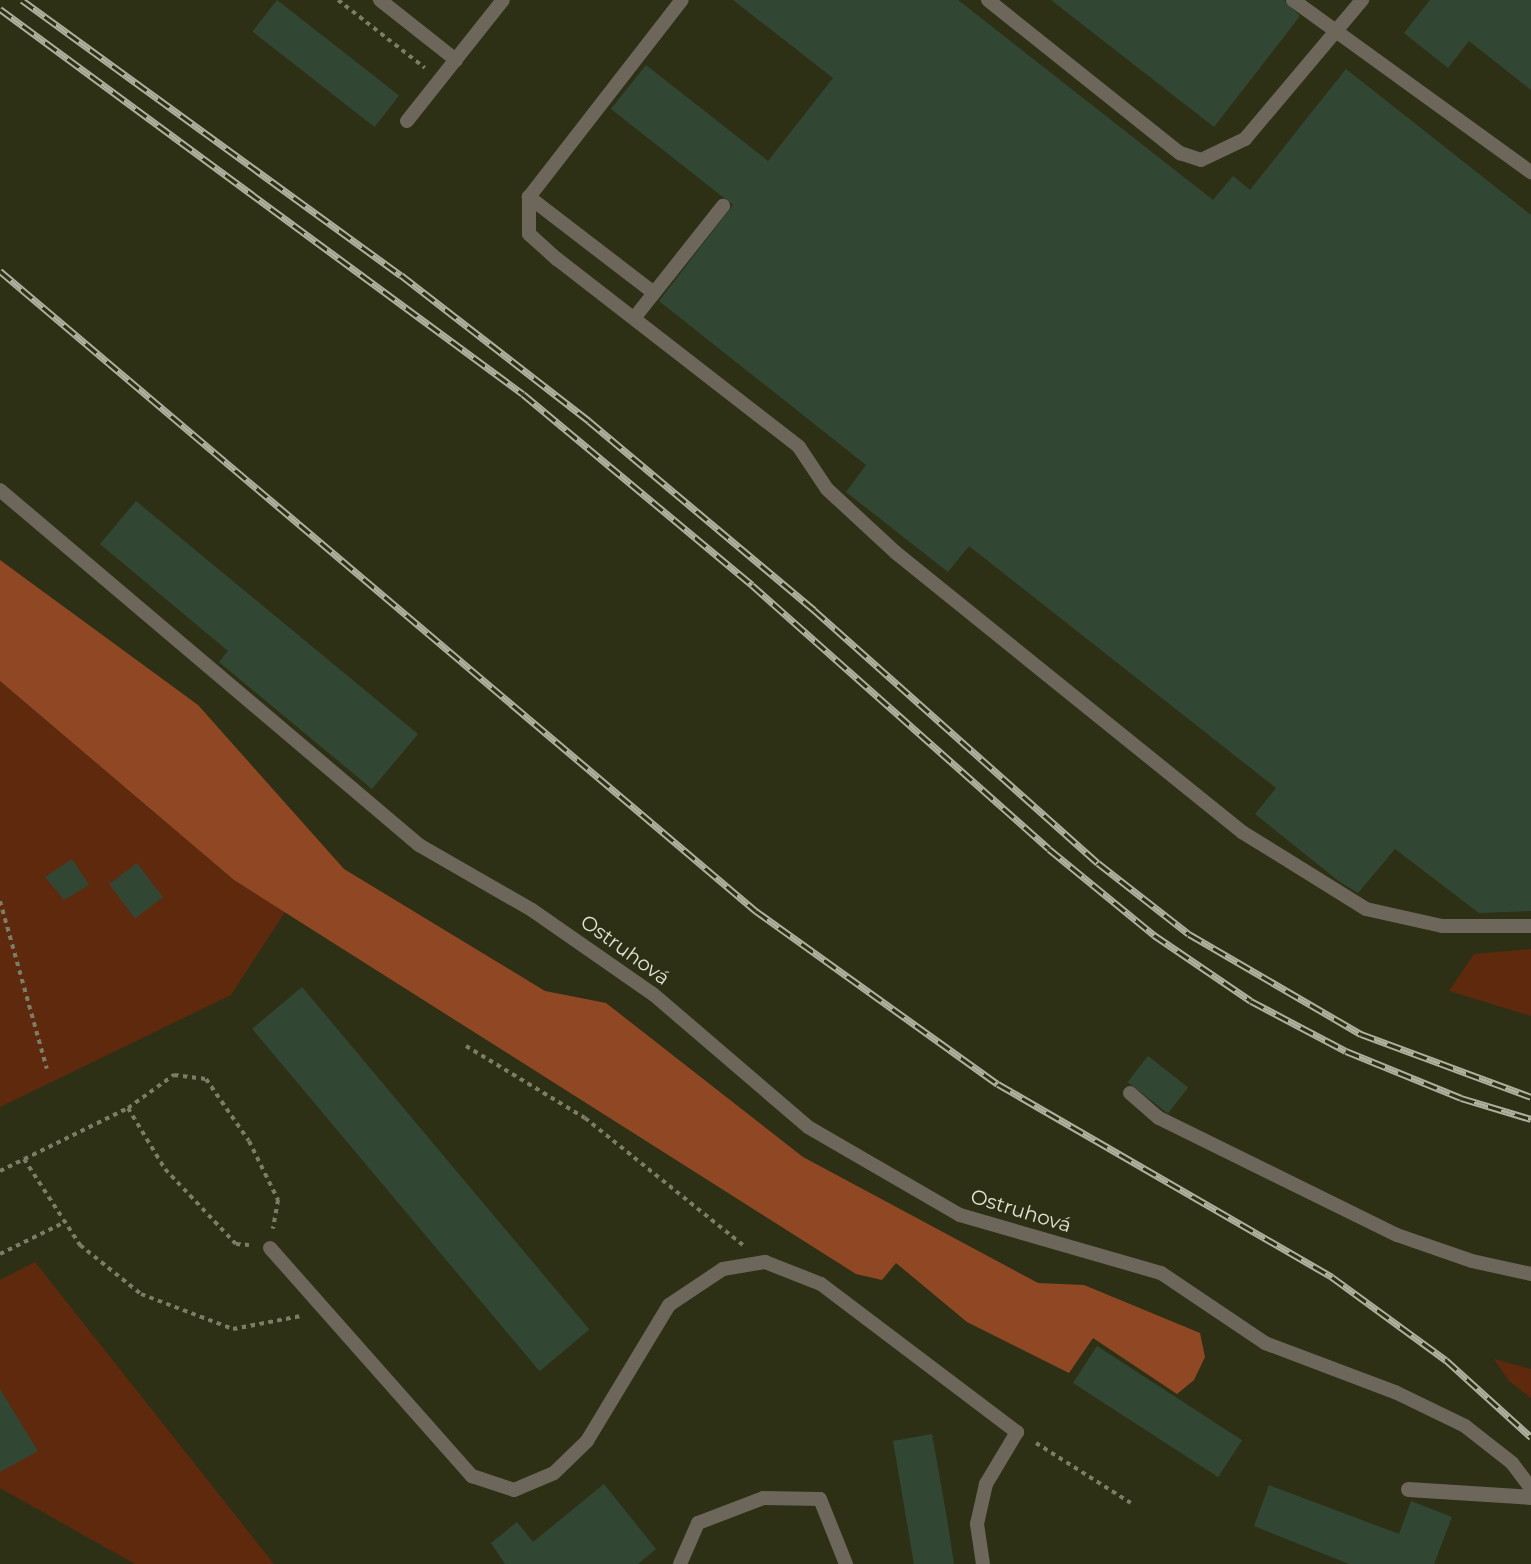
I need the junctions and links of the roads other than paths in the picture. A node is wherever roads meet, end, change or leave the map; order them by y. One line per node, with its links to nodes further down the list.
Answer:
1 (380, 0): 8 (lane)
2 (503, 0): 8 (lane)
3 (682, 0): 11 (lane)
4 (988, 0): 7 (lane)
5 (1293, 0): 7 (lane)
6 (1362, 0): 7 (lane)
7 (1336, 32): 10 (lane)
8 (456, 60): 9 (lane)
9 (407, 121)
10 (1531, 172)
11 (530, 197): 13 (lane); 14 (lane)
12 (723, 206): 13 (lane)
13 (654, 293): 14 (lane)
14 (635, 317): 16 (lane)
15 (0, 490): 20 (lane, Ostruhová)
16 (1531, 926)
17 (1130, 1093): 19 (lane)
18 (270, 1248): 25 (lane)
19 (1531, 1274)
20 (1531, 1488)
21 (1408, 1489): 22 (street)
22 (1531, 1497)
23 (680, 1564): 24 (lane)
24 (846, 1564)
25 (983, 1564)

